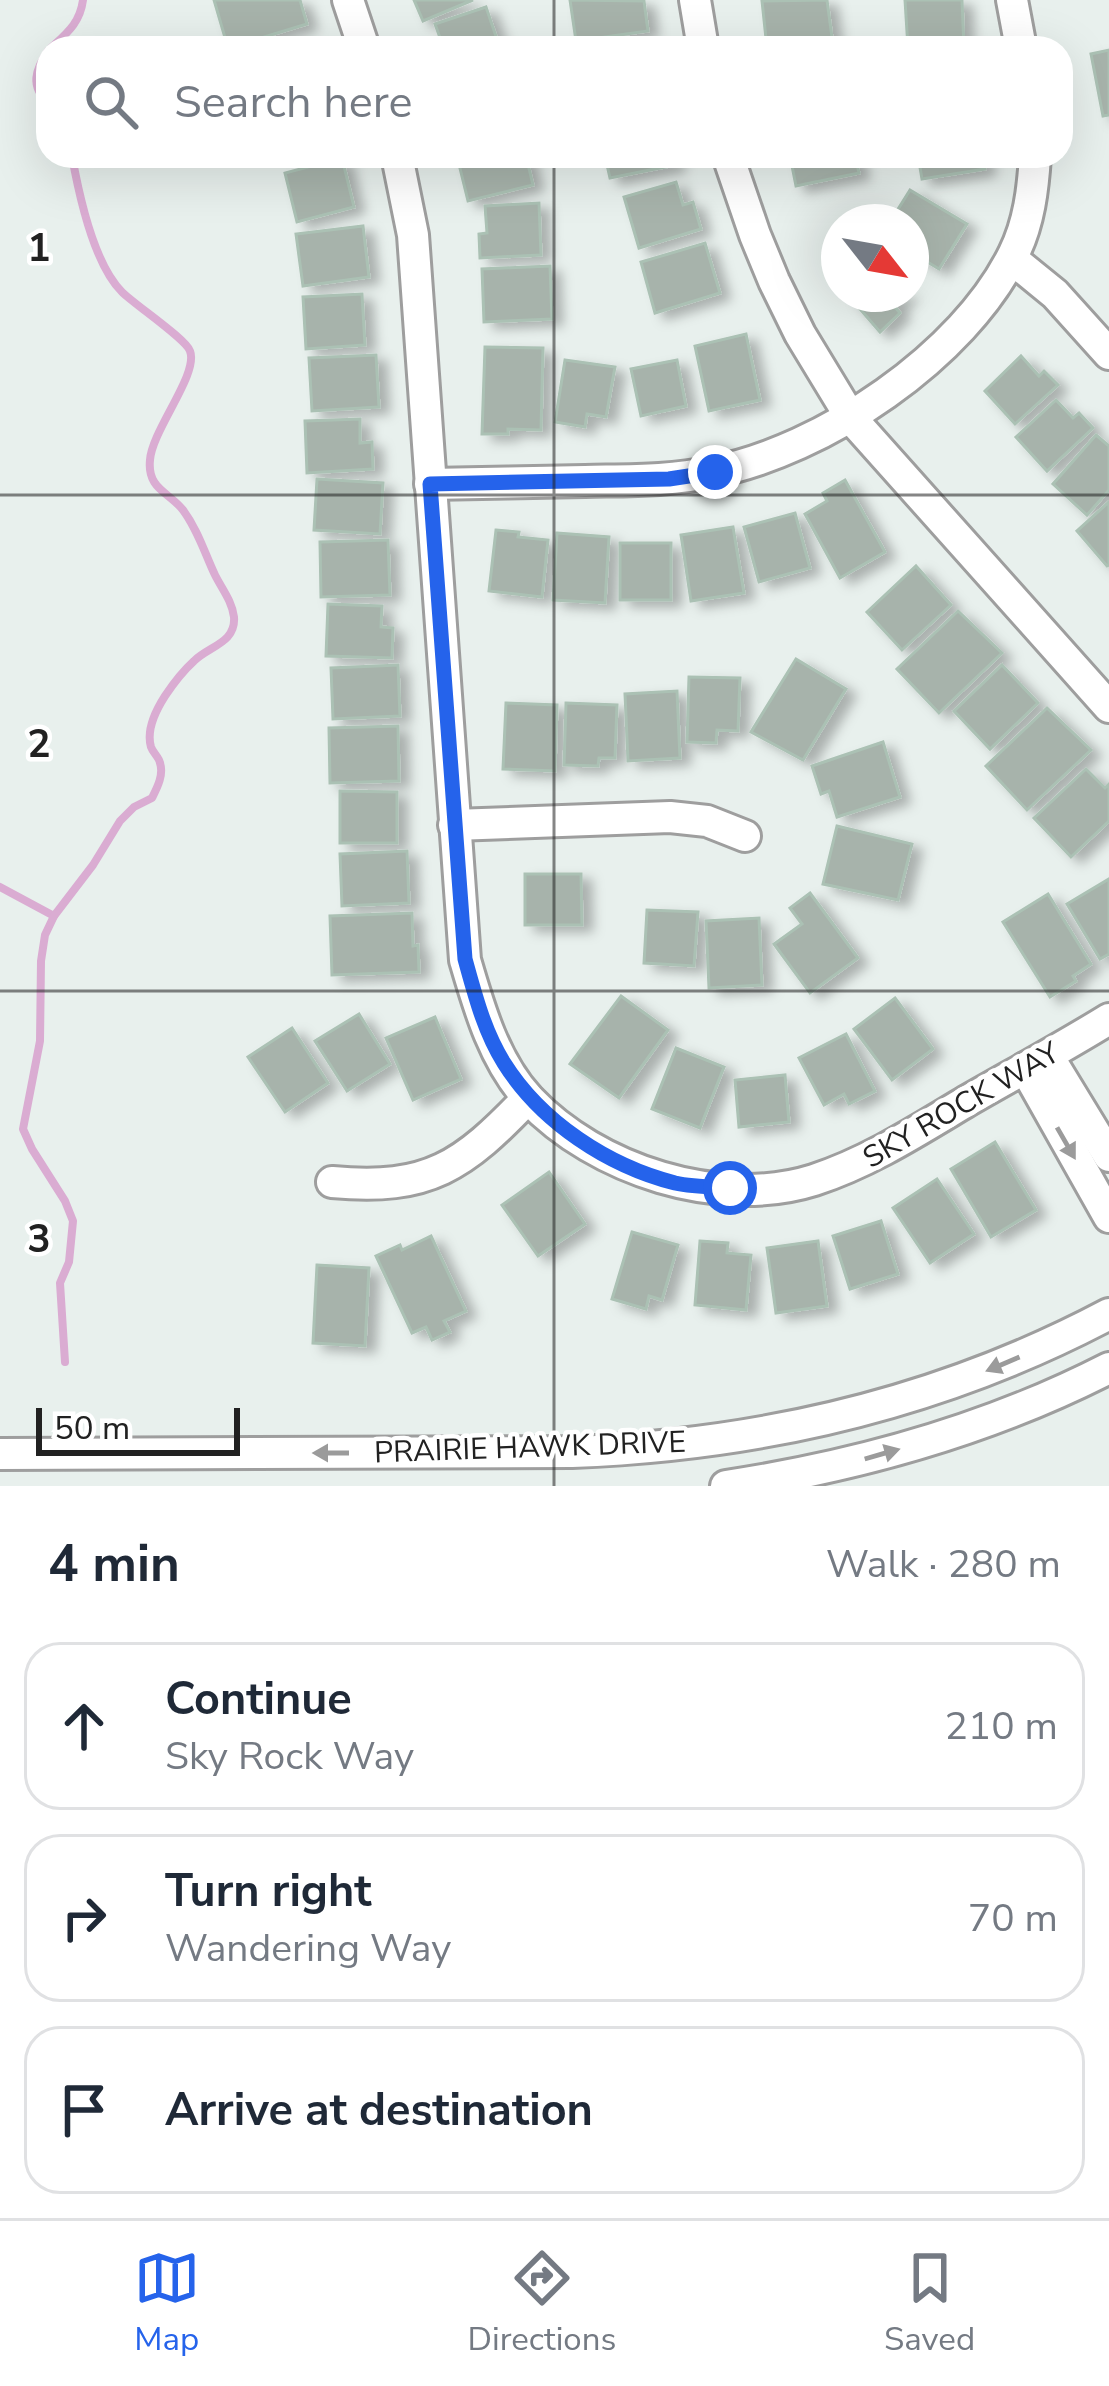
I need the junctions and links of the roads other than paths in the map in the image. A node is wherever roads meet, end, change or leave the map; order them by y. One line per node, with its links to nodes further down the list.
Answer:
1 (348, 0): 4 (street)
2 (695, 0): 5 (street)
3 (1012, 0): 6 (street)
4 (360, 36)
5 (701, 36)
6 (1019, 36)
7 (399, 168): 13 (street, SKY ROCK WAY)
8 (732, 168): 12 (street)
9 (1034, 168): 10 (street)
10 (1012, 259): 11 (street); 12 (street)
11 (1109, 354)
12 (851, 418): 13 (street); 14 (street)
13 (430, 484): 15 (street, SKY ROCK WAY)
14 (1109, 707)
15 (454, 824): 16 (street); 19 (street, SKY ROCK WAY)
16 (745, 836)
17 (1109, 1019): 18 (street, SKY ROCK WAY)
18 (1036, 1062): 19 (street, SKY ROCK WAY); 20 (street); 22 (street, one-way to 22)
19 (528, 1098): 21 (street)
20 (1109, 1156)
21 (332, 1182)
22 (1109, 1217)
23 (1109, 1314): 25 (street, PRAIRIE HAWK DRIVE, one-way to 25)
24 (1109, 1368): 26 (street, one-way to 24)
25 (0, 1454)
26 (726, 1486)

